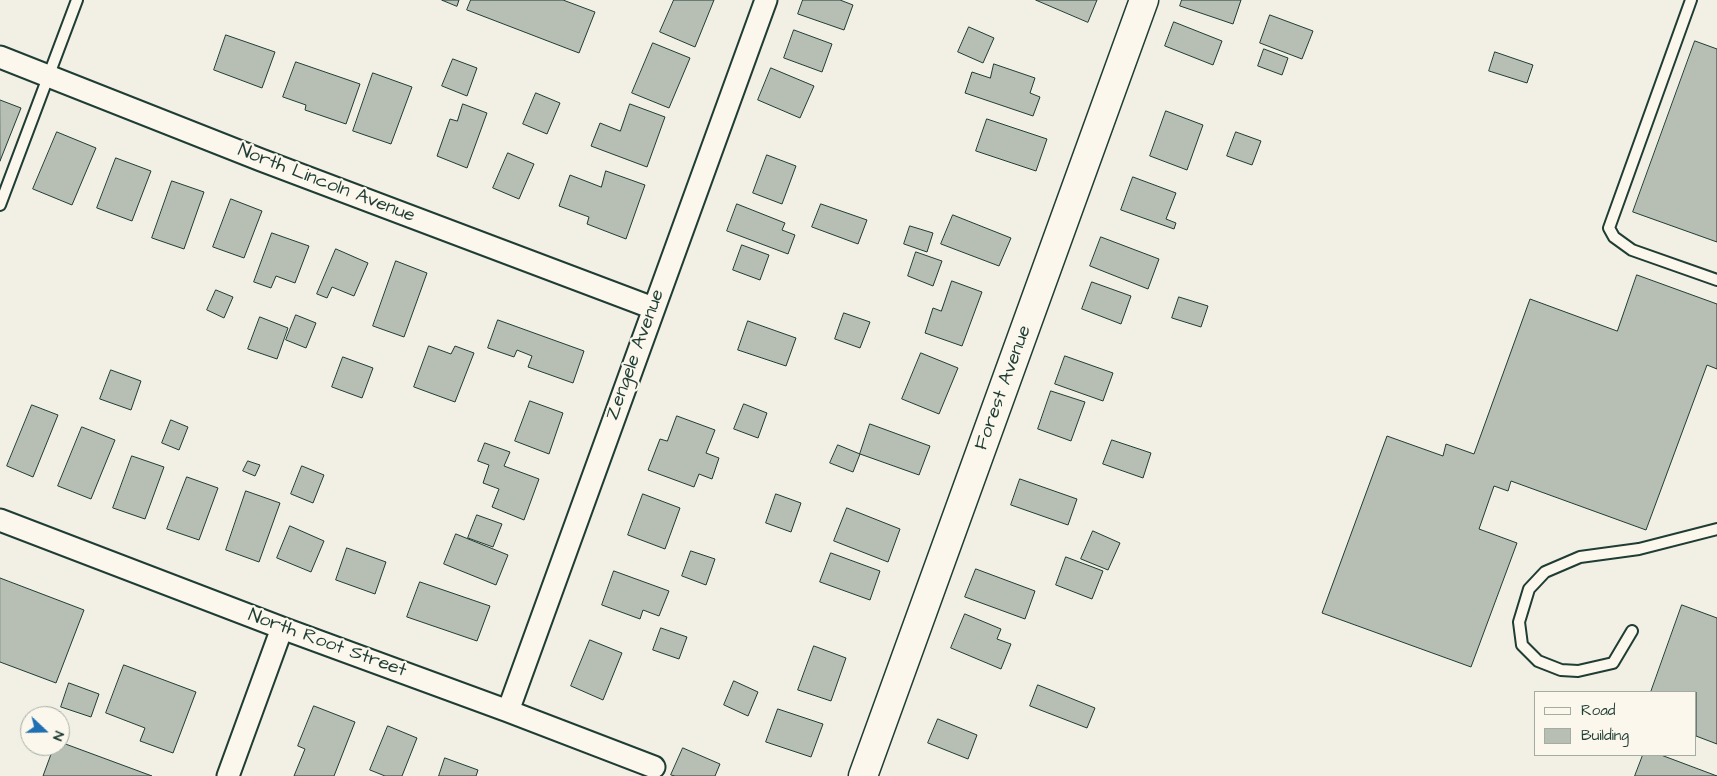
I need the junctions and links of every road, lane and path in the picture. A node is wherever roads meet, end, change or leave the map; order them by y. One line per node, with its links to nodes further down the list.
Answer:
1 (77, 0): 6 (lane)
2 (766, 0): 9 (street, Zengele Avenue)
3 (1144, 0): 17 (street, Forest Avenue)
4 (1691, 0): 8 (lane)
5 (0, 57): 6 (street, North Lincoln Avenue)
6 (48, 76): 7 (lane); 9 (street, North Lincoln Avenue)
7 (0, 205)
8 (1717, 280)
9 (653, 308): 14 (street, Zengele Avenue)
10 (0, 520): 12 (street, North Root Street)
11 (1717, 529): 13 (lane)
12 (282, 628): 14 (street, North Root Street); 16 (street)
13 (1632, 632)
14 (508, 711): 15 (street, North Root Street)
15 (654, 767)
16 (228, 776)
17 (863, 776)

